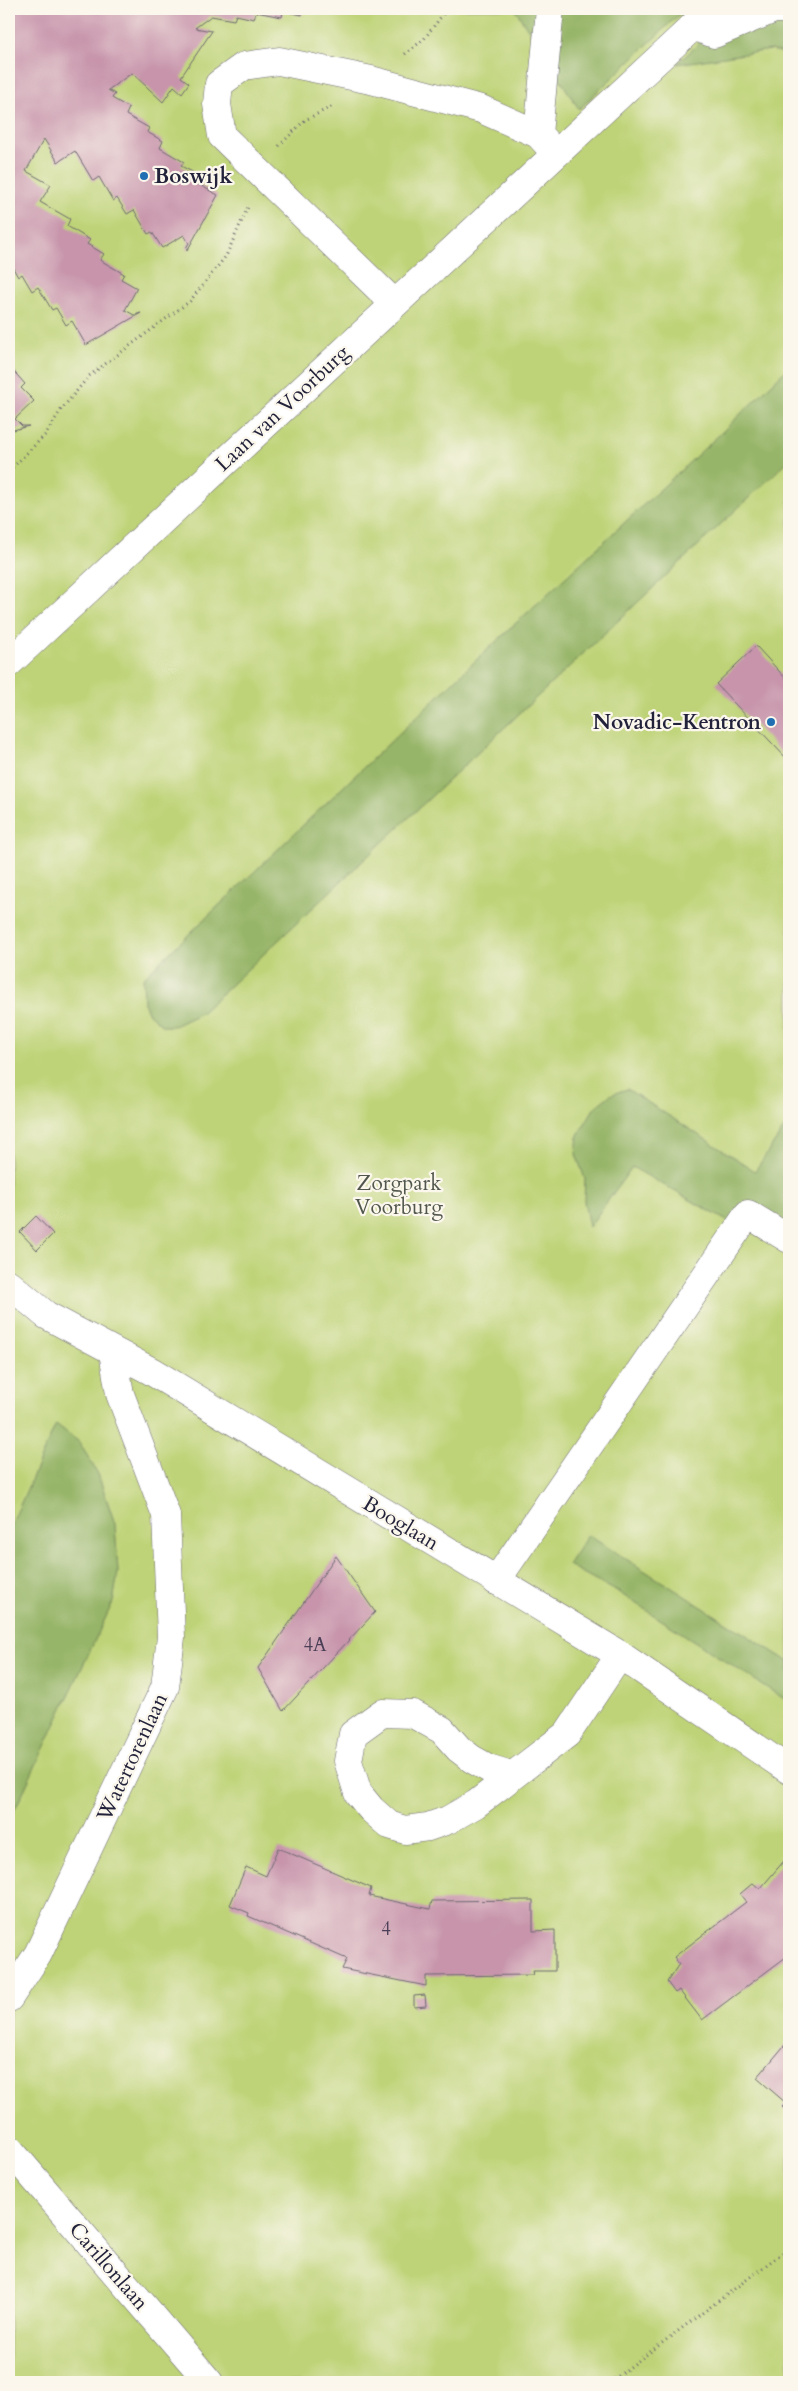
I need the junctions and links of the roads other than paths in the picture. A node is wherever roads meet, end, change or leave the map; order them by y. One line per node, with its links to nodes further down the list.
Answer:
1 (550, 9): 4 (street)
2 (785, 9): 3 (street, Laan van Voorburg)
3 (703, 17): 4 (street, Laan van Voorburg)
4 (547, 144): 5 (street, Laan van Voorburg); 5 (street)
5 (394, 303): 6 (street, Laan van Voorburg)
6 (9, 663)
7 (789, 1239): 10 (street)
8 (9, 1284): 9 (street, Booglaan)
9 (113, 1352): 10 (street, Booglaan); 14 (street, Watertorenlaan)
10 (496, 1581): 11 (street, Booglaan)
11 (620, 1655): 12 (street, Booglaan); 13 (street)
12 (789, 1770)
13 (511, 1775): 13 (street)
14 (9, 1998)
15 (9, 2149): 16 (street, Carillonlaan)
16 (209, 2382)

